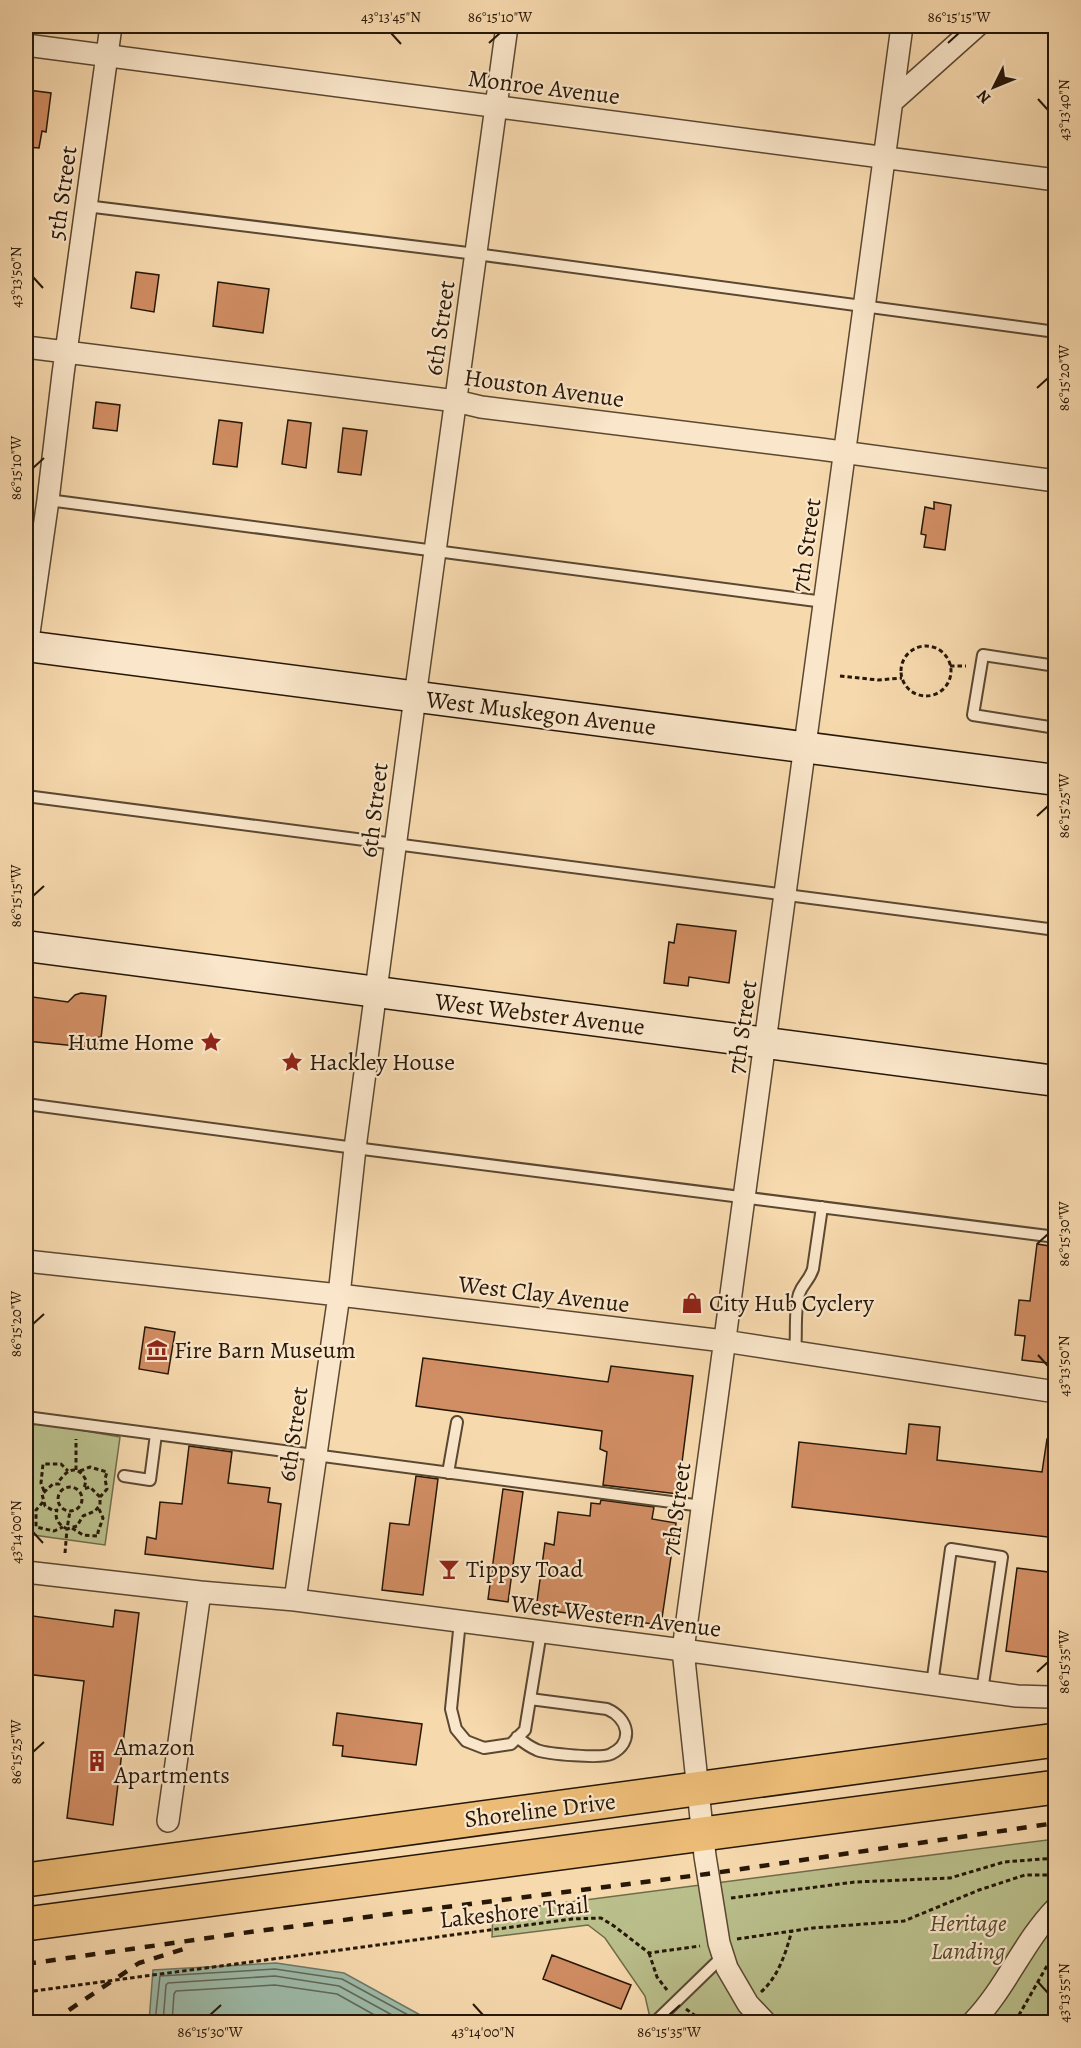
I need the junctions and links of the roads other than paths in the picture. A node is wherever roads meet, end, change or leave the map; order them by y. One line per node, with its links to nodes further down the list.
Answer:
1 (111, 26): 6 (street, 5th Street)
2 (507, 26): 8 (street, 6th Street)
3 (902, 26): 7 (street, 7th Street)
4 (977, 26): 7 (street)
5 (26, 45): 6 (street, Monroe Avenue)
6 (106, 57): 8 (street, Monroe Avenue); 11 (street, 5th Street)
7 (893, 101): 9 (street, 7th Street)
8 (496, 107): 9 (street, Monroe Avenue); 12 (street, 6th Street)
9 (885, 158): 10 (street, Monroe Avenue); 13 (street, 7th Street)
10 (1056, 180)
11 (86, 206): 12 (lane); 16 (street, 5th Street)
12 (476, 254): 13 (lane); 17 (street, 6th Street)
13 (865, 307): 14 (lane); 18 (street, 7th Street)
14 (1056, 332)
15 (26, 347): 16 (street, Houston Avenue)
16 (66, 352): 17 (street, Houston Avenue); 20 (street, 5th Street)
17 (456, 401): 18 (street, Houston Avenue); 21 (street, 6th Street)
18 (844, 453): 19 (street, Houston Avenue); 22 (street, 7th Street)
19 (1056, 481)
20 (48, 500): 21 (lane); 23 (street, 5th Street)
21 (435, 552): 22 (lane); 25 (street, 6th Street)
22 (824, 602): 27 (street, 7th Street)
23 (26, 648): 25 (main road, West Muskegon Avenue)
24 (1056, 666): 26 (lane)
25 (415, 697): 27 (main road, West Muskegon Avenue); 30 (street, 6th Street)
26 (1056, 728)
27 (806, 746): 28 (main road, West Muskegon Avenue); 31 (street, 7th Street)
28 (1056, 780)
29 (26, 796): 30 (lane)
30 (396, 844): 31 (lane); 34 (street, 6th Street)
31 (786, 895): 32 (lane); 35 (street, 7th Street)
32 (1056, 930)
33 (26, 946): 34 (main road, West Webster Avenue)
34 (376, 993): 35 (main road, West Webster Avenue); 38 (street, 6th Street)
35 (766, 1044): 36 (main road, West Webster Avenue); 39 (street, 7th Street)
36 (1056, 1081)
37 (26, 1104): 38 (lane)
38 (355, 1148): 39 (lane); 43 (street, 6th Street)
39 (745, 1197): 40 (lane); 44 (street, 7th Street)
40 (822, 1207): 41 (lane); 45 (lane)
41 (1056, 1237)
42 (26, 1261): 43 (street, West Clay Avenue)
43 (339, 1295): 44 (street, West Clay Avenue); 50 (street, 6th Street)
44 (724, 1341): 45 (street, West Clay Avenue); 53 (street, 7th Street)
45 (795, 1352): 46 (street, West Clay Avenue)
46 (1056, 1392)
47 (26, 1417): 49 (lane)
48 (457, 1422): 51 (lane)
49 (156, 1434): 50 (lane); 52 (lane)
50 (316, 1455): 51 (lane); 56 (street, 6th Street)
51 (448, 1473): 53 (lane)
52 (124, 1476)
53 (702, 1506): 59 (street, 7th Street)
54 (26, 1572): 55 (street, West Western Avenue)
55 (200, 1592): 56 (street, West Western Avenue); 68 (street)
56 (295, 1600): 57 (street, West Western Avenue)
57 (460, 1621): 58 (street, West Western Avenue); 64 (lane)
58 (541, 1632): 59 (street, West Western Avenue); 63 (lane)
59 (683, 1650): 60 (street, West Western Avenue); 67 (street, 7th Street)
60 (932, 1684): 61 (street, West Western Avenue); 61 (lane)
61 (982, 1691): 62 (street, West Western Avenue)
62 (1056, 1694)
63 (530, 1699): 64 (lane); 64 (lane)
64 (517, 1737)
65 (1056, 1740): 67 (highway, Shoreline Drive)
66 (1056, 1787): 69 (highway, Shoreline Drive)
67 (699, 1790): 69 (street, 7th Street); 70 (highway, Shoreline Drive)
68 (168, 1821)
69 (704, 1834): 72 (highway, Shoreline Drive); 73 (street, 7th Street)
70 (26, 1880)
71 (1056, 1908): 76 (street)
72 (26, 1924)
73 (726, 1946): 74 (lane); 75 (street, 7th Street)
74 (655, 2022)
75 (765, 2022)
76 (973, 2022)

